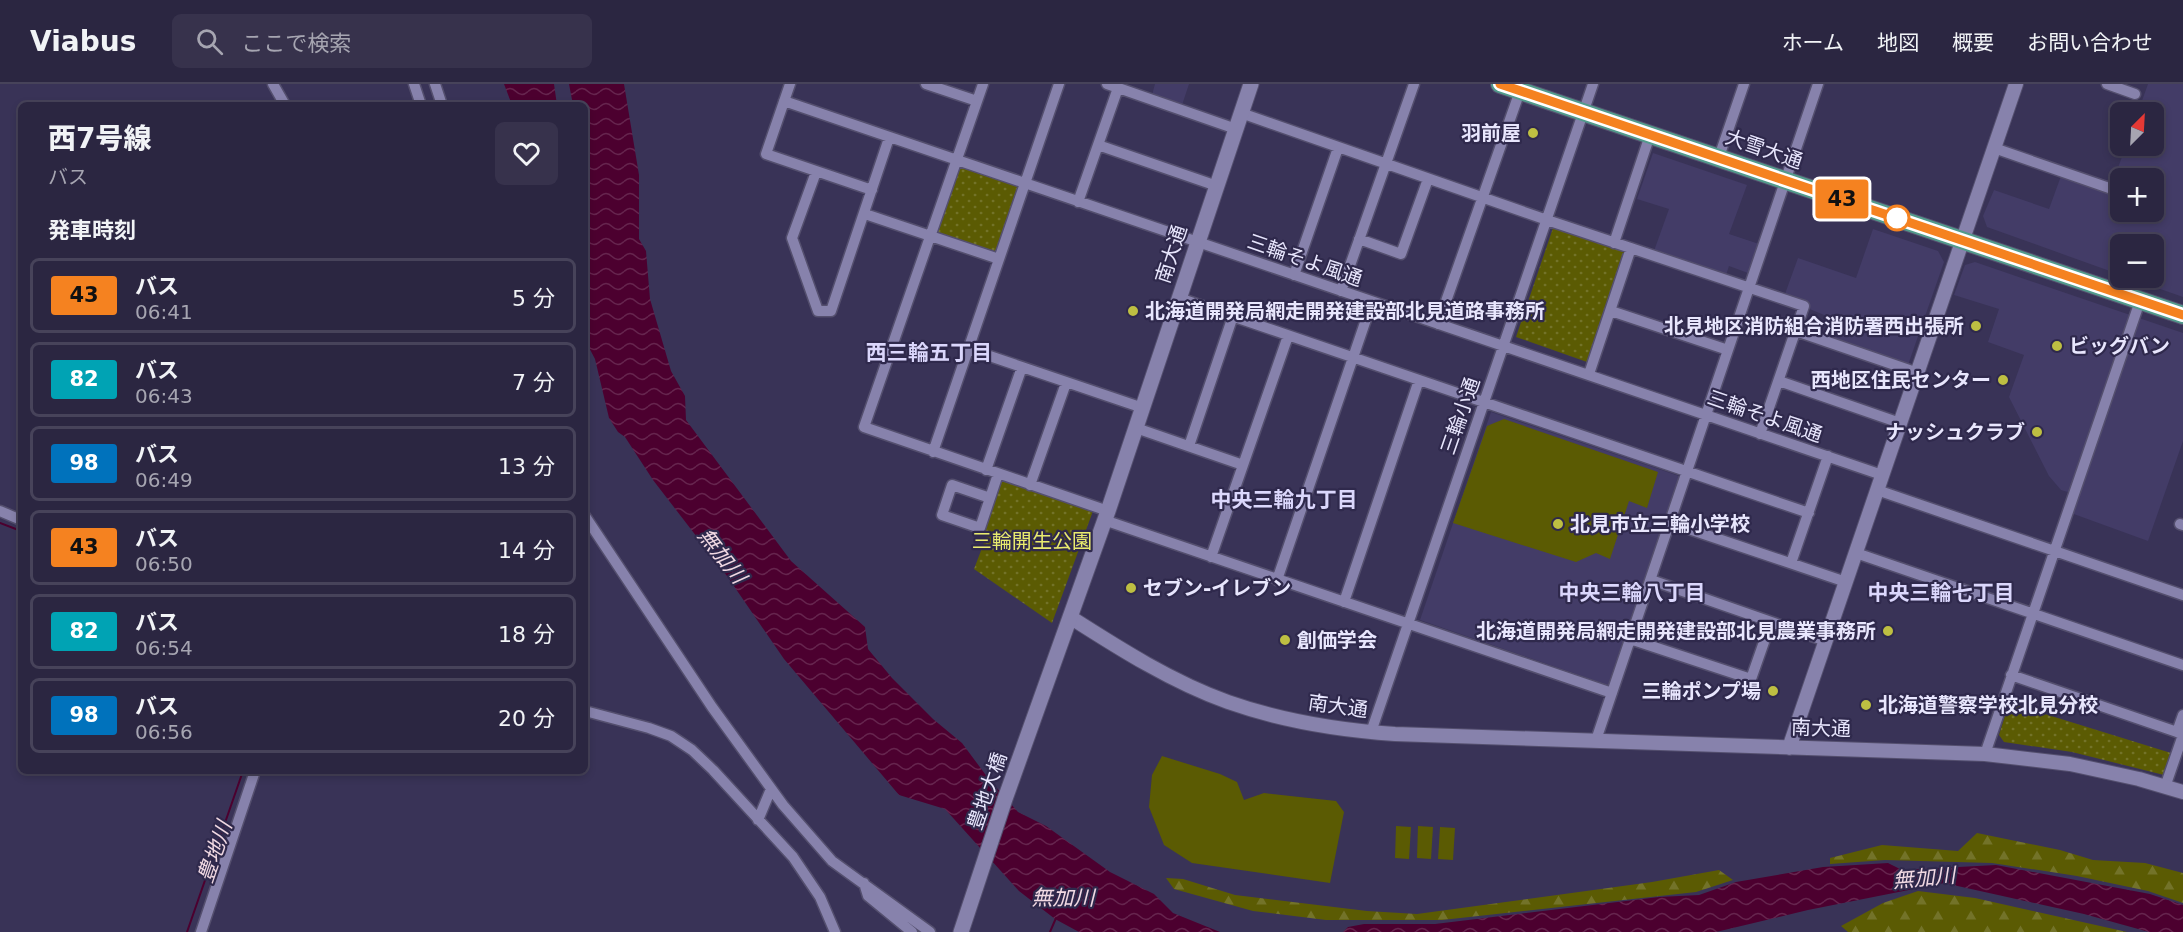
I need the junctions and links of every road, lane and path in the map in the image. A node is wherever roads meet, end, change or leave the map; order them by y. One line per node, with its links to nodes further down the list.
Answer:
1 (273, 84): 22 (street)
2 (414, 84): 23 (street)
3 (435, 84): 24 (street)
4 (790, 84): 20 (street)
5 (926, 84): 21 (street)
6 (983, 84): 21 (street)
7 (1059, 84): 39 (street)
8 (1107, 84): 17 (street)
9 (1251, 84): 26 (main road, 南大通)
10 (1414, 84): 35 (street)
11 (1500, 84): 18 (highway, 大雪大通)
12 (1593, 84): 25 (street, 三輪小通)
13 (1744, 84): 33 (street)
14 (1818, 84): 38 (street)
15 (2016, 84): 32 (street)
16 (2107, 84): 19 (street)
17 (1118, 88): 27 (street); 30 (street)
18 (1520, 91): 25 (highway, 大雪大通); 43 (street)
19 (2135, 94)
20 (784, 101): 29 (street, 三輪そよ風通); 36 (street)
21 (977, 101): 34 (street)
22 (283, 102)
23 (420, 102)
24 (441, 102)
25 (1584, 112): 28 (highway, 大雪大通); 46 (street, 三輪小通)
26 (1242, 113): 27 (main road, 南大通); 31 (street)
27 (1236, 129): 40 (main road, 南大通)
28 (1650, 135): 33 (highway, 大雪大通); 51 (street)
29 (889, 138): 34 (street, 三輪そよ風通); 42 (street)
30 (1098, 145): 40 (street); 44 (street)
31 (1338, 148): 35 (street); 54 (street)
32 (1994, 148): 41 (street); 49 (street)
33 (1719, 157): 38 (highway, 大雪大通)
34 (957, 160): 39 (street, 三輪そよ風通); 47 (street)
35 (1386, 164): 37 (street); 48 (street)
36 (816, 172): 42 (street); 45 (street)
37 (1428, 179): 43 (street); 48 (street)
38 (1786, 180): 49 (highway, 大雪大通); 55 (street)
39 (1024, 184): 44 (street, 三輪そよ風通); 53 (street)
40 (1217, 186): 50 (main road, 南大通)
41 (2110, 188)
42 (872, 190): 45 (street)
43 (1482, 198): 46 (street); 63 (street)
44 (1078, 202): 50 (street, 三輪そよ風通)
45 (865, 214): 47 (street)
46 (1547, 220): 51 (street); 66 (street, 三輪小通)
47 (932, 236): 53 (street); 83 (street)
48 (1359, 239): 56 (street)
49 (1962, 240): 58 (highway, 大雪大通); 71 (street)
50 (1197, 243): 54 (street, 三輪そよ風通); 57 (main road, 南大通)
51 (1614, 243): 52 (street)
52 (1632, 248): 55 (street); 60 (street)
53 (999, 259): 67 (street)
54 (1294, 275): 56 (street, 三輪そよ風通)
55 (1749, 288): 64 (street); 68 (street)
56 (1341, 291): 59 (street, 三輪そよ風通)
57 (1179, 298): 62 (street); 77 (main road, 南大通)
58 (2140, 301): 61 (highway, 大雪大通); 99 (street)
59 (1372, 302): 63 (street, 三輪そよ風通); 69 (street)
60 (1611, 311): 68 (street); 72 (street)
61 (2183, 315)
62 (1233, 316): 65 (street); 82 (street)
63 (1438, 324): 66 (street, 三輪そよ風通)
64 (1796, 331): 71 (street); 74 (street)
65 (1288, 336): 69 (street); 85 (street)
66 (1503, 346): 72 (street, 三輪そよ風通); 76 (street, 三輪小通)
67 (969, 349): 70 (street); 83 (street)
68 (1728, 351): 78 (street)
69 (1353, 358): 73 (street); 103 (street)
70 (1022, 367): 75 (street); 86 (street)
71 (1918, 373): 79 (street)
72 (1589, 374): 78 (street, 三輪そよ風通)
73 (1419, 380): 76 (street); 107 (street)
74 (1779, 381): 79 (street); 81 (street)
75 (1066, 383): 77 (street); 90 (street)
76 (1484, 402): 87 (street); 111 (street, 三輪小通)
77 (1143, 408): 80 (main road, 南大通)
78 (1707, 415): 81 (street, 三輪そよ風通); 87 (street)
79 (1900, 423): 89 (street)
80 (1136, 428): 82 (street); 95 (main road, 南大通)
81 (1760, 434): 84 (street, 三輪そよ風通)
82 (1189, 446): 85 (street)
83 (933, 452): 86 (street)
84 (1828, 456): 89 (street, 三輪そよ風通); 94 (street)
85 (1243, 465): 101 (street)
86 (986, 470): 88 (street)
87 (1687, 472): 94 (street); 98 (street)
88 (998, 474): 90 (street); 92 (street)
89 (1882, 475): 91 (street)
90 (1030, 485): 95 (street)
91 (1877, 490): 99 (street); 100 (street)
92 (990, 498): 92 (street)
93 (0, 511): 96 (street)
94 (1809, 513): 102 (street)
95 (1106, 516): 101 (street); 109 (main road, 南大通)
96 (18, 519)
97 (588, 521): 126 (street)
98 (1671, 523): 102 (street); 104 (street)
99 (2053, 551): 106 (street); 108 (street)
100 (1856, 553): 105 (street); 108 (street)
101 (1210, 557): 103 (street)
102 (1791, 563): 105 (street)
103 (1277, 580): 107 (street)
104 (1651, 580): 110 (street); 112 (street)
105 (1846, 582): 113 (street)
106 (2183, 595)
107 (1344, 602): 111 (street)
108 (2032, 614): 114 (street); 115 (street)
109 (1070, 617): 119 (street, 南大通); 134 (main road, 豊地大橋)
110 (1771, 622): 112 (street); 113 (street)
111 (1409, 624): 116 (street); 119 (street, 三輪小通)
112 (1630, 639): 116 (street)
113 (1826, 641): 122 (street)
114 (2183, 665)
115 (2011, 675): 120 (street); 123 (street)
116 (1612, 693): 121 (street)
117 (588, 712): 128 (street)
118 (2183, 715): 120 (street)
119 (1371, 732): 121 (street, 南大通)
120 (2177, 732): 125 (street)
121 (1596, 740): 122 (street, 南大通)
122 (1789, 748): 123 (street, 南大通)
123 (1984, 754): 125 (street, 南大通)
124 (254, 774): 130 (street)
125 (2165, 787): 127 (street, 南大通)
126 (771, 789): 128 (street); 129 (street)
127 (2183, 792)
128 (758, 820): 131 (street)
129 (864, 883): 132 (street); 133 (street)
130 (201, 932)
131 (835, 932)
132 (912, 932)
133 (930, 932)
134 (961, 932)

